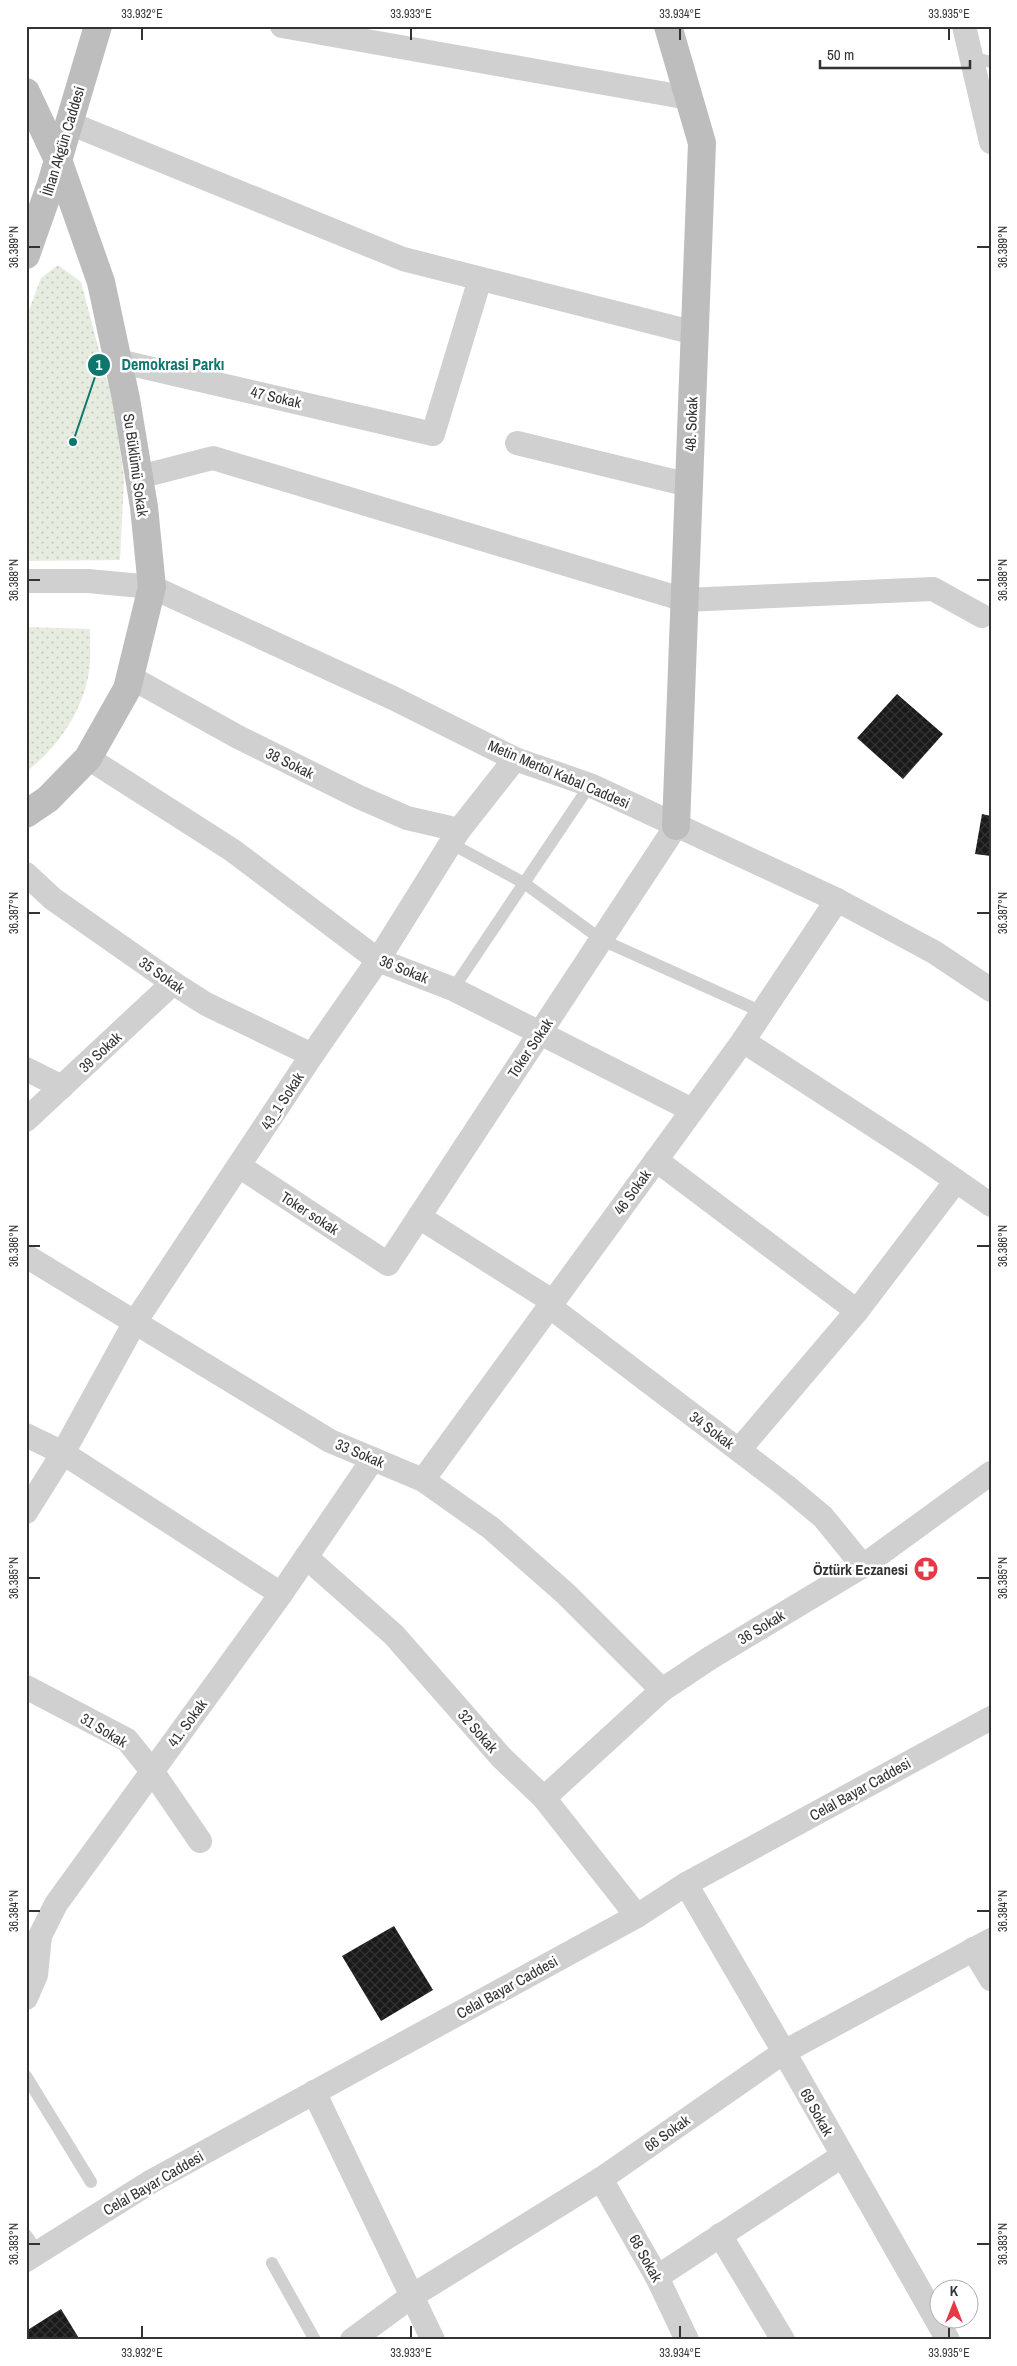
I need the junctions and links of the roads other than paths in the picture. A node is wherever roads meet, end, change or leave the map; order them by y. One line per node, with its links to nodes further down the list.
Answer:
1 (98, 26): 8 (main road, İlhan Akgün Caddesi)
2 (282, 26): 7 (street)
3 (668, 26): 7 (main road, 48. Sokak)
4 (964, 26): 5 (street)
5 (981, 59): 9 (street)
6 (26, 92): 10 (main road, Su Büklümü Sokak)
7 (688, 98): 13 (main road, 48. Sokak)
8 (69, 123): 10 (main road, İlhan Akgün Caddesi); 12 (street)
9 (991, 142)
10 (58, 160): 11 (main road, İlhan Akgün Caddesi); 14 (main road, Su Büklümü Sokak)
11 (26, 255)
12 (480, 279): 13 (street); 14 (street, 47 Sokak)
13 (695, 333): 17 (main road, 48. Sokak)
14 (118, 361): 16 (main road, Su Büklümü Sokak)
15 (517, 443): 17 (street)
16 (139, 477): 19 (main road, Su Büklümü Sokak); 20 (street)
17 (689, 485): 20 (main road, 48. Sokak)
18 (26, 580): 19 (street, Metin Mertol Kabal Caddesi)
19 (152, 587): 22 (main road, Su Büklümü Sokak); 24 (street, Metin Mertol Kabal Caddesi)
20 (685, 600): 21 (street); 27 (main road, 48. Sokak)
21 (982, 616)
22 (130, 677): 23 (main road, Su Büklümü Sokak); 28 (street, 38 Sokak)
23 (88, 758): 26 (main road, Su Büklümü Sokak); 33 (street, 36 Sokak)
24 (515, 759): 25 (street, Metin Mertol Kabal Caddesi); 28 (street, 43_1 Sokak)
25 (590, 785): 27 (street, Metin Mertol Kabal Caddesi); 30 (lane)
26 (26, 814)
27 (676, 826): 31 (street, Metin Mertol Kabal Caddesi); 32 (street, Toker Sokak)
28 (455, 837): 30 (lane); 33 (street, 43_1 Sokak)
29 (26, 874): 34 (street, 35 Sokak)
30 (524, 883): 32 (lane); 35 (lane)
31 (836, 900): 36 (street, Metin Mertol Kabal Caddesi); 37 (street, 46 Sokak)
32 (602, 940): 37 (lane); 38 (street, Toker Sokak)
33 (378, 960): 35 (street, 36 Sokak); 40 (street, 43_1 Sokak)
34 (173, 983): 40 (street, 35 Sokak); 42 (street, 39 Sokak)
35 (453, 989): 38 (street, 36 Sokak)
36 (991, 990)
37 (762, 1012): 39 (street, 46 Sokak)
38 (540, 1032): 43 (street, 36 Sokak); 49 (street, Toker Sokak)
39 (743, 1040): 43 (street, 46 Sokak); 47 (street)
40 (312, 1055): 46 (street, 43_1 Sokak)
41 (26, 1069): 42 (street)
42 (62, 1087): 44 (street, 39 Sokak)
43 (692, 1110): 45 (street, 46 Sokak)
44 (26, 1120)
45 (656, 1160): 52 (street, 46 Sokak); 53 (street)
46 (239, 1166): 51 (street, Toker sokak); 54 (street, 43_1 Sokak)
47 (956, 1181): 48 (street); 53 (street)
48 (991, 1205)
49 (419, 1217): 51 (street, Toker Sokak); 52 (street, 34 Sokak)
50 (26, 1256): 54 (street, 33 Sokak)
51 (382, 1260)
52 (550, 1303): 56 (street, 34 Sokak); 60 (street, 46 Sokak)
53 (857, 1311): 56 (street)
54 (136, 1322): 57 (street, 43_1 Sokak); 58 (street, 33 Sokak)
55 (26, 1435): 57 (street)
56 (739, 1450): 63 (street, 34 Sokak)
57 (63, 1453): 61 (street, 43_1 Sokak); 64 (street)
58 (373, 1458): 60 (street, 33 Sokak); 62 (street, 41. Sokak)
59 (991, 1472): 63 (street, 36 Sokak)
60 (423, 1480): 66 (street, 33 Sokak)
61 (26, 1512)
62 (306, 1557): 64 (street, 41. Sokak); 69 (street, 32 Sokak)
63 (863, 1566): 66 (street, 36 Sokak)
64 (281, 1594): 68 (street, 41. Sokak)
65 (26, 1687): 68 (street, 31 Sokak)
66 (662, 1690): 69 (street, 36 Sokak)
67 (991, 1718): 71 (street, Celal Bayar Caddesi)
68 (152, 1771): 70 (street, 31 Sokak); 73 (street, 41. Sokak)
69 (544, 1798): 72 (street, 32 Sokak)
70 (200, 1841)
71 (686, 1884): 72 (street, Celal Bayar Caddesi); 77 (street, 69 Sokak)
72 (637, 1916): 79 (street, Celal Bayar Caddesi)
73 (33, 1932): 76 (street, 41. Sokak)
74 (982, 1944): 75 (street); 77 (street, 66 Sokak)
75 (991, 1980)
76 (26, 1998)
77 (784, 2052): 80 (street, 69 Sokak); 81 (street, 66 Sokak)
78 (26, 2076): 82 (lane)
79 (314, 2092): 84 (street, Celal Bayar Caddesi); 87 (street)
80 (842, 2156): 83 (street); 93 (street, 69 Sokak)
81 (601, 2179): 86 (street, 68 Sokak); 87 (street, 66 Sokak)
82 (91, 2182)
83 (720, 2235): 86 (street); 92 (street)
84 (30, 2249)
85 (272, 2263): 88 (lane)
86 (657, 2277): 91 (street, 68 Sokak)
87 (412, 2296): 89 (street, 66 Sokak); 90 (street)
88 (315, 2340)
89 (352, 2340)
90 (433, 2340)
91 (688, 2340)
92 (784, 2340)
93 (948, 2340)

